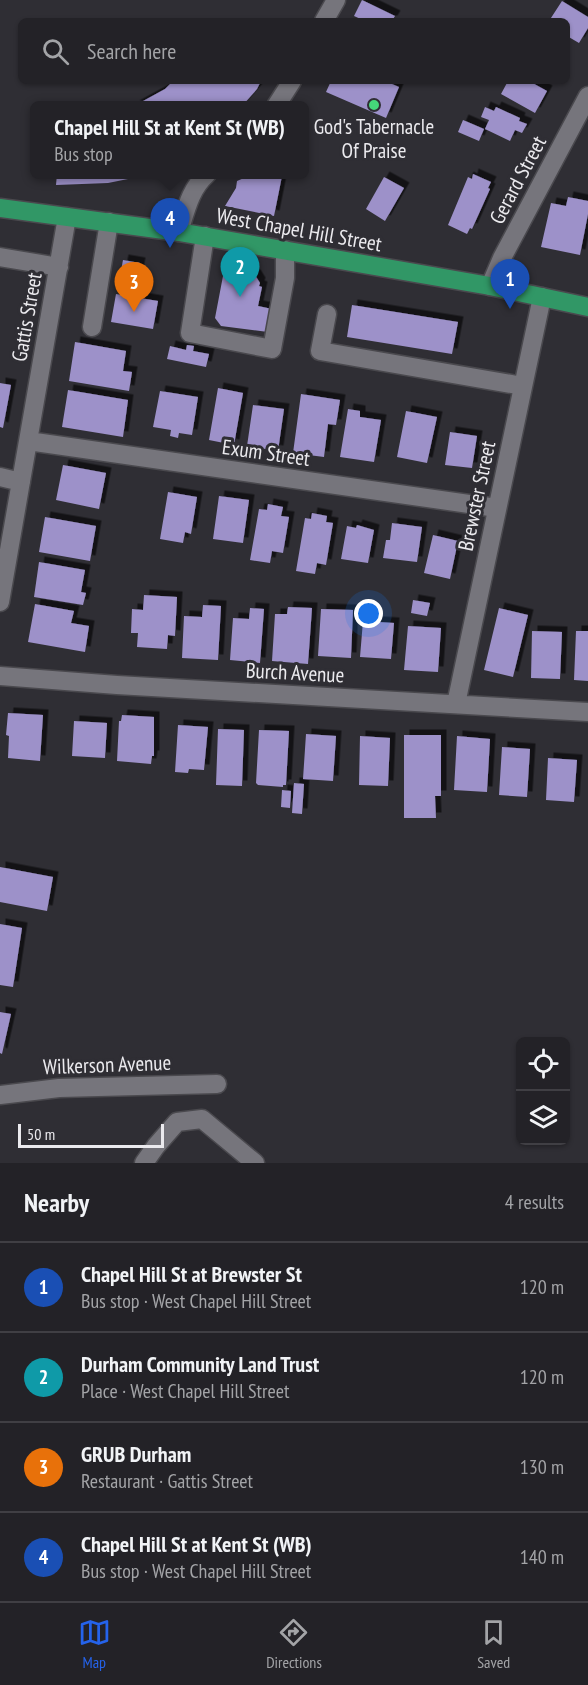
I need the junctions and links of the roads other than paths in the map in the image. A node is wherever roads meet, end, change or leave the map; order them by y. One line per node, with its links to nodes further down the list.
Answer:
1 (336, 0): 2 (street)
2 (326, 18)
3 (290, 84): 5 (street)
4 (588, 96): 15 (street, Gerard Street)
5 (279, 101)
6 (202, 179): 10 (street)
7 (0, 208): 8 (main road, West Chapel Hill Street)
8 (67, 217): 9 (main road, West Chapel Hill Street); 14 (street, Gattis Street)
9 (109, 222): 10 (main road, West Chapel Hill Street); 19 (street)
10 (179, 232): 11 (main road, West Chapel Hill Street)
11 (205, 237): 12 (main road, West Chapel Hill Street); 12 (street)
12 (285, 250): 15 (main road, West Chapel Hill Street)
13 (0, 258): 14 (street)
14 (58, 267): 21 (street, Gattis Street)
15 (490, 286): 16 (main road, West Chapel Hill Street)
16 (542, 297): 17 (main road, West Chapel Hill Street); 20 (street, Brewster Street)
17 (588, 307)
18 (327, 314): 20 (street)
19 (92, 327)
20 (523, 386): 24 (street, Brewster Street)
21 (28, 441): 23 (street, Gattis Street); 24 (street, Exum Street)
22 (0, 477): 23 (street)
23 (21, 483): 25 (street, Gattis Street)
24 (497, 508): 27 (street, Brewster Street)
25 (0, 602)
26 (0, 676): 27 (street, Burch Avenue)
27 (456, 704): 28 (street, Burch Avenue)
28 (588, 712)
29 (217, 1084): 30 (street, Wilkerson Avenue)
30 (0, 1095)
31 (144, 1163): 32 (street)
32 (255, 1163)

